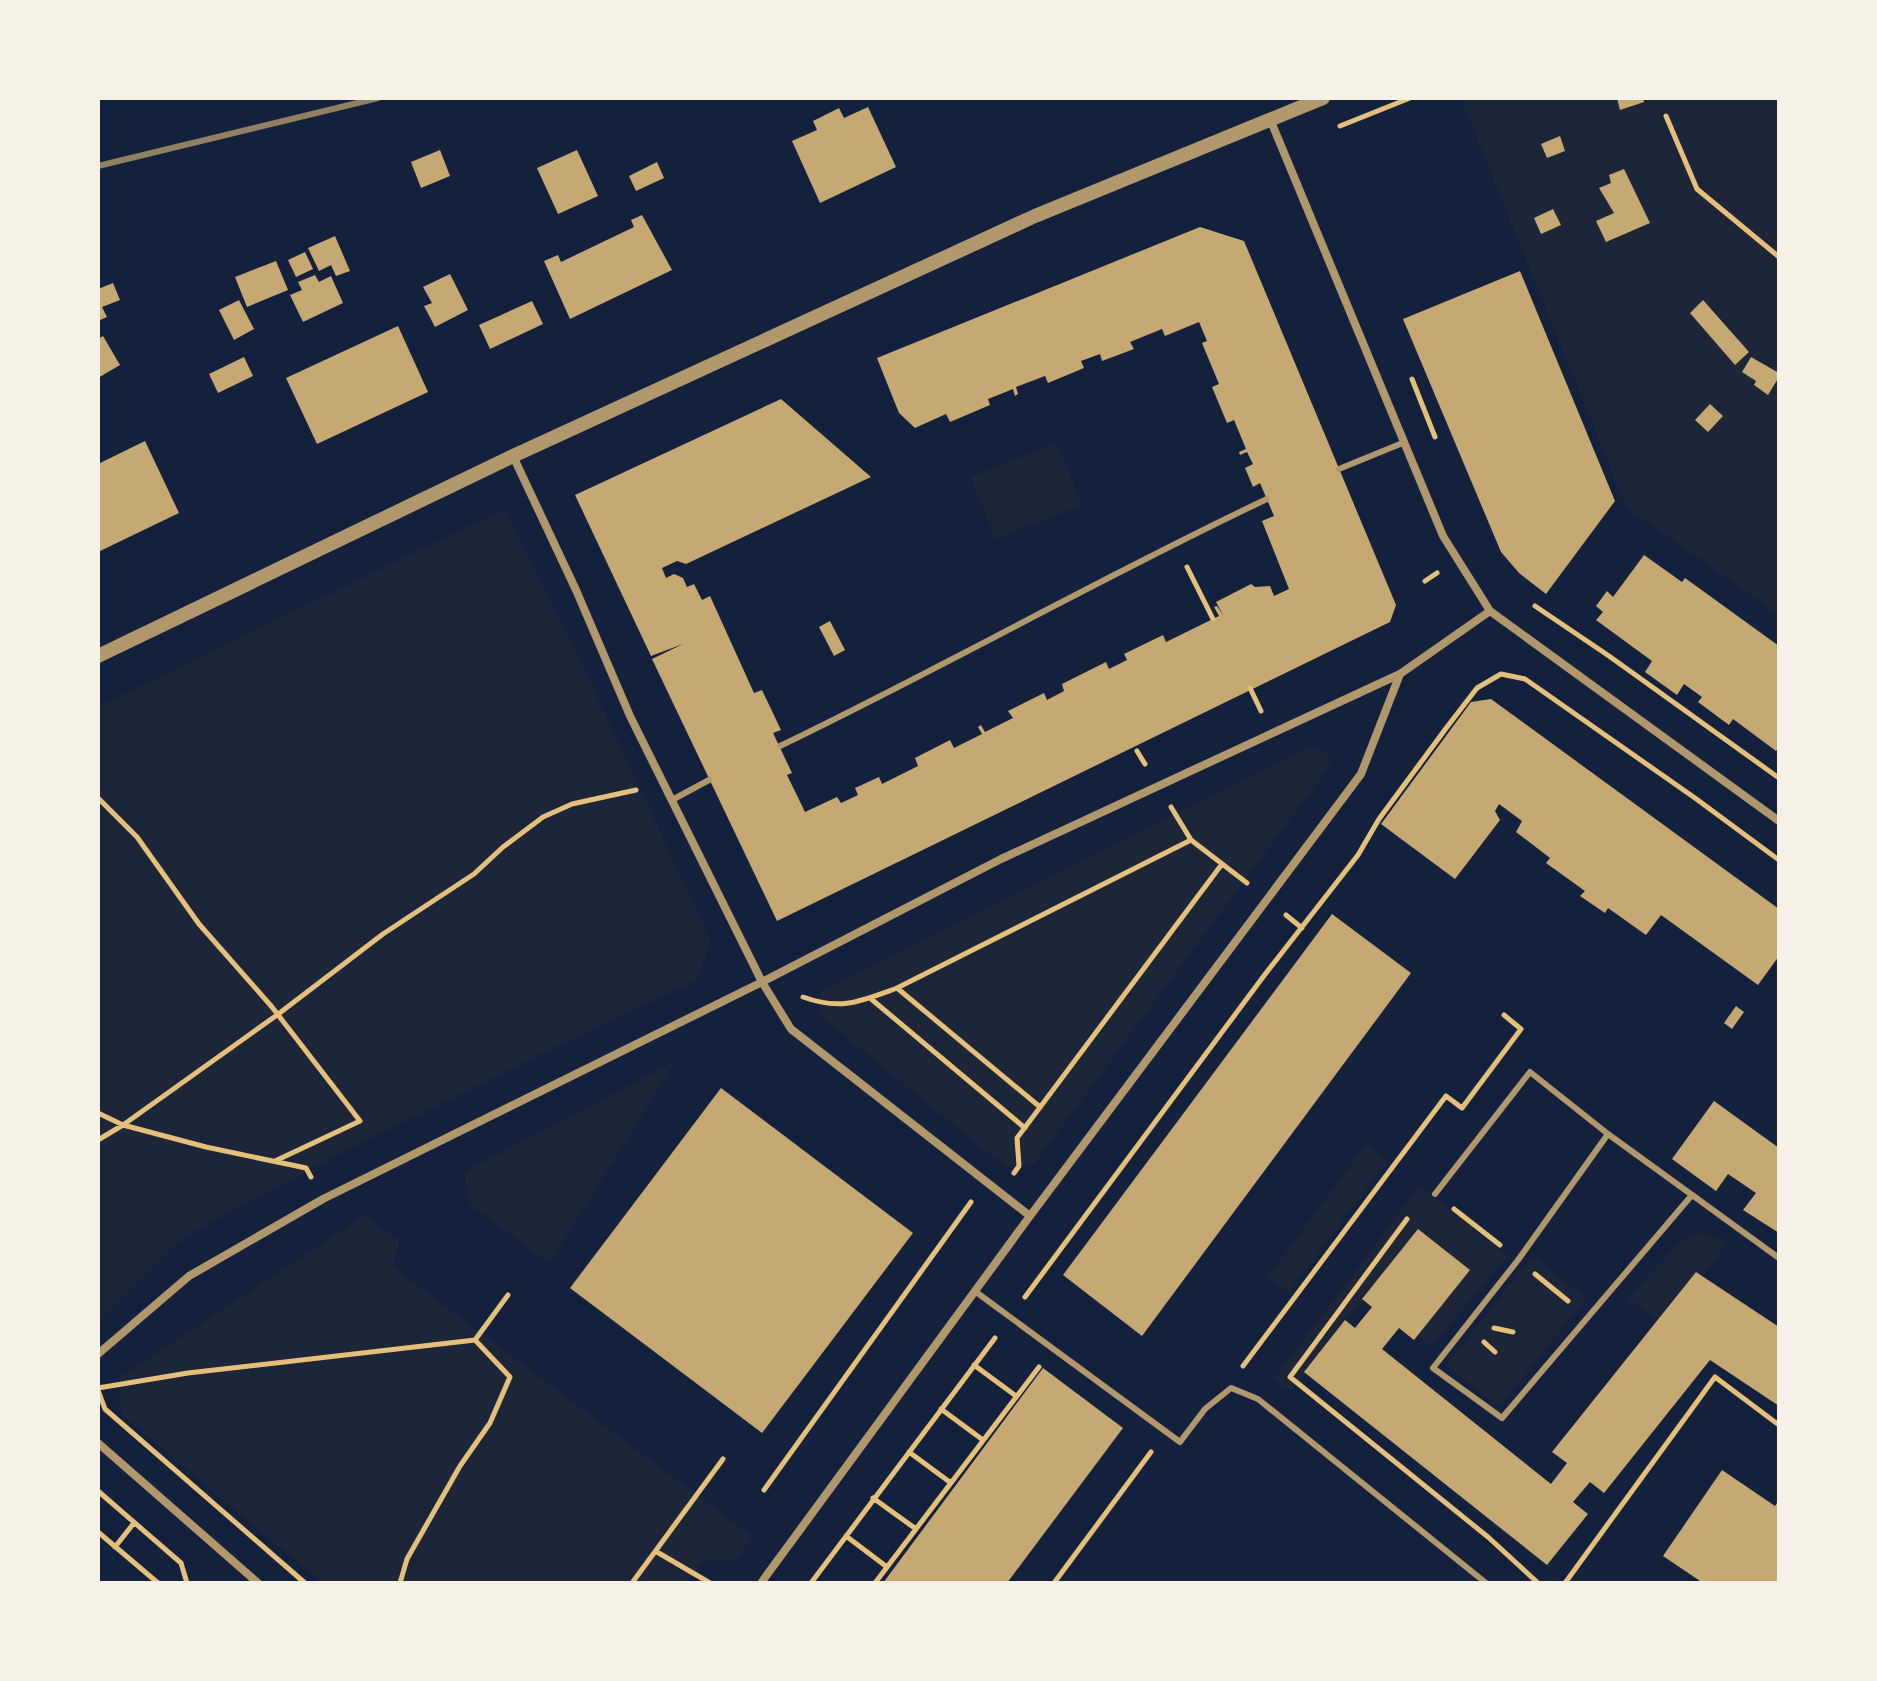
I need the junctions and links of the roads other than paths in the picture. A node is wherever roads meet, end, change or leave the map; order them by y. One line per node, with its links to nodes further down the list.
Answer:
1 (1323, 98): 2 (street)
2 (1270, 119): 3 (street); 4 (street)
3 (1405, 442): 5 (lane); 7 (street)
4 (513, 456): 8 (street); 12 (street)
5 (1339, 469)
6 (1267, 499): 10 (lane)
7 (1490, 611): 9 (street); 13 (street)
8 (98, 656)
9 (1400, 674): 14 (street); 18 (street)
10 (780, 746)
11 (709, 780): 12 (lane)
12 (672, 800): 14 (street)
13 (1779, 821)
14 (762, 982): 18 (street); 21 (street)
15 (1608, 1134): 16 (lane); 17 (lane); 17 (lane)
16 (1435, 1194)
17 (1692, 1195): 19 (lane)
18 (1030, 1216): 20 (street)
19 (1779, 1258)
20 (976, 1292): 24 (street); 25 (lane)
21 (98, 1354)
22 (98, 1443): 23 (street)
23 (258, 1583)
24 (761, 1583)
25 (1486, 1583)

